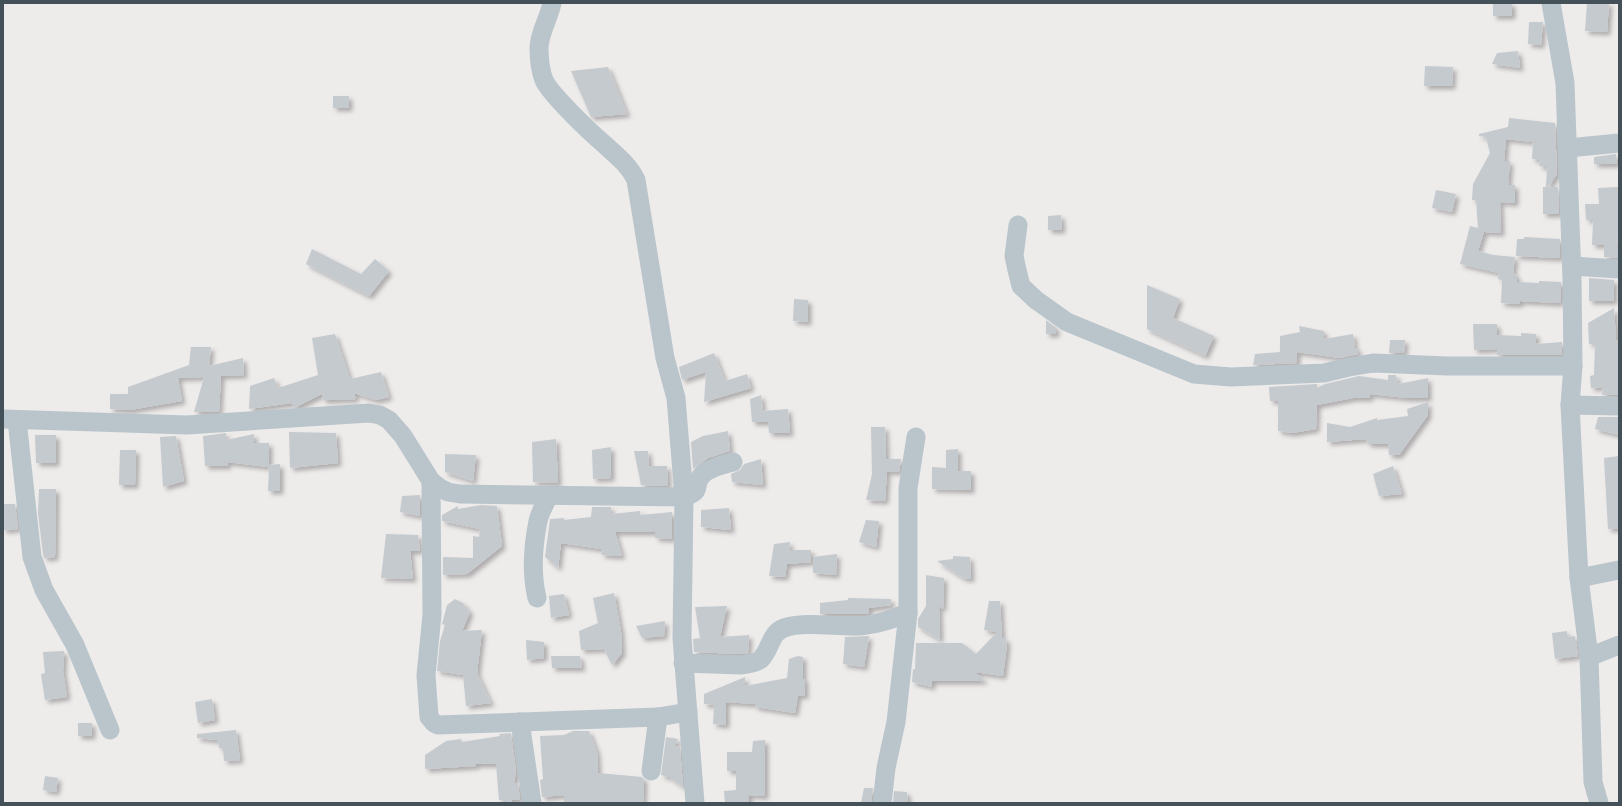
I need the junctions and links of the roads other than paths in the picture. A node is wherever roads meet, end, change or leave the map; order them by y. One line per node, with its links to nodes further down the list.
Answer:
1 (552, 3): 16 (street)
2 (1551, 3): 4 (street)
3 (1619, 143): 4 (street)
4 (1568, 148): 6 (street)
5 (1018, 225): 8 (street)
6 (1572, 266): 7 (street); 8 (street)
7 (1619, 269)
8 (1573, 366): 9 (street)
9 (1570, 405): 10 (street); 18 (street)
10 (1619, 406)
11 (10, 419): 14 (street); 27 (street)
12 (916, 437): 20 (street)
13 (733, 462): 16 (street)
14 (431, 482): 15 (street); 26 (street)
15 (549, 495): 16 (street); 19 (street)
16 (684, 497): 23 (street)
17 (1619, 570): 18 (street)
18 (1579, 578): 22 (street)
19 (537, 598)
20 (908, 612): 23 (street); 31 (street)
21 (1619, 645): 22 (street)
22 (1589, 657): 32 (street)
23 (683, 663): 24 (street)
24 (688, 712): 25 (street); 30 (street)
25 (658, 717): 26 (street); 28 (street)
26 (520, 722): 29 (street)
27 (110, 730)
28 (651, 771)
29 (532, 803)
30 (695, 803)
31 (882, 803)
32 (1599, 803)

